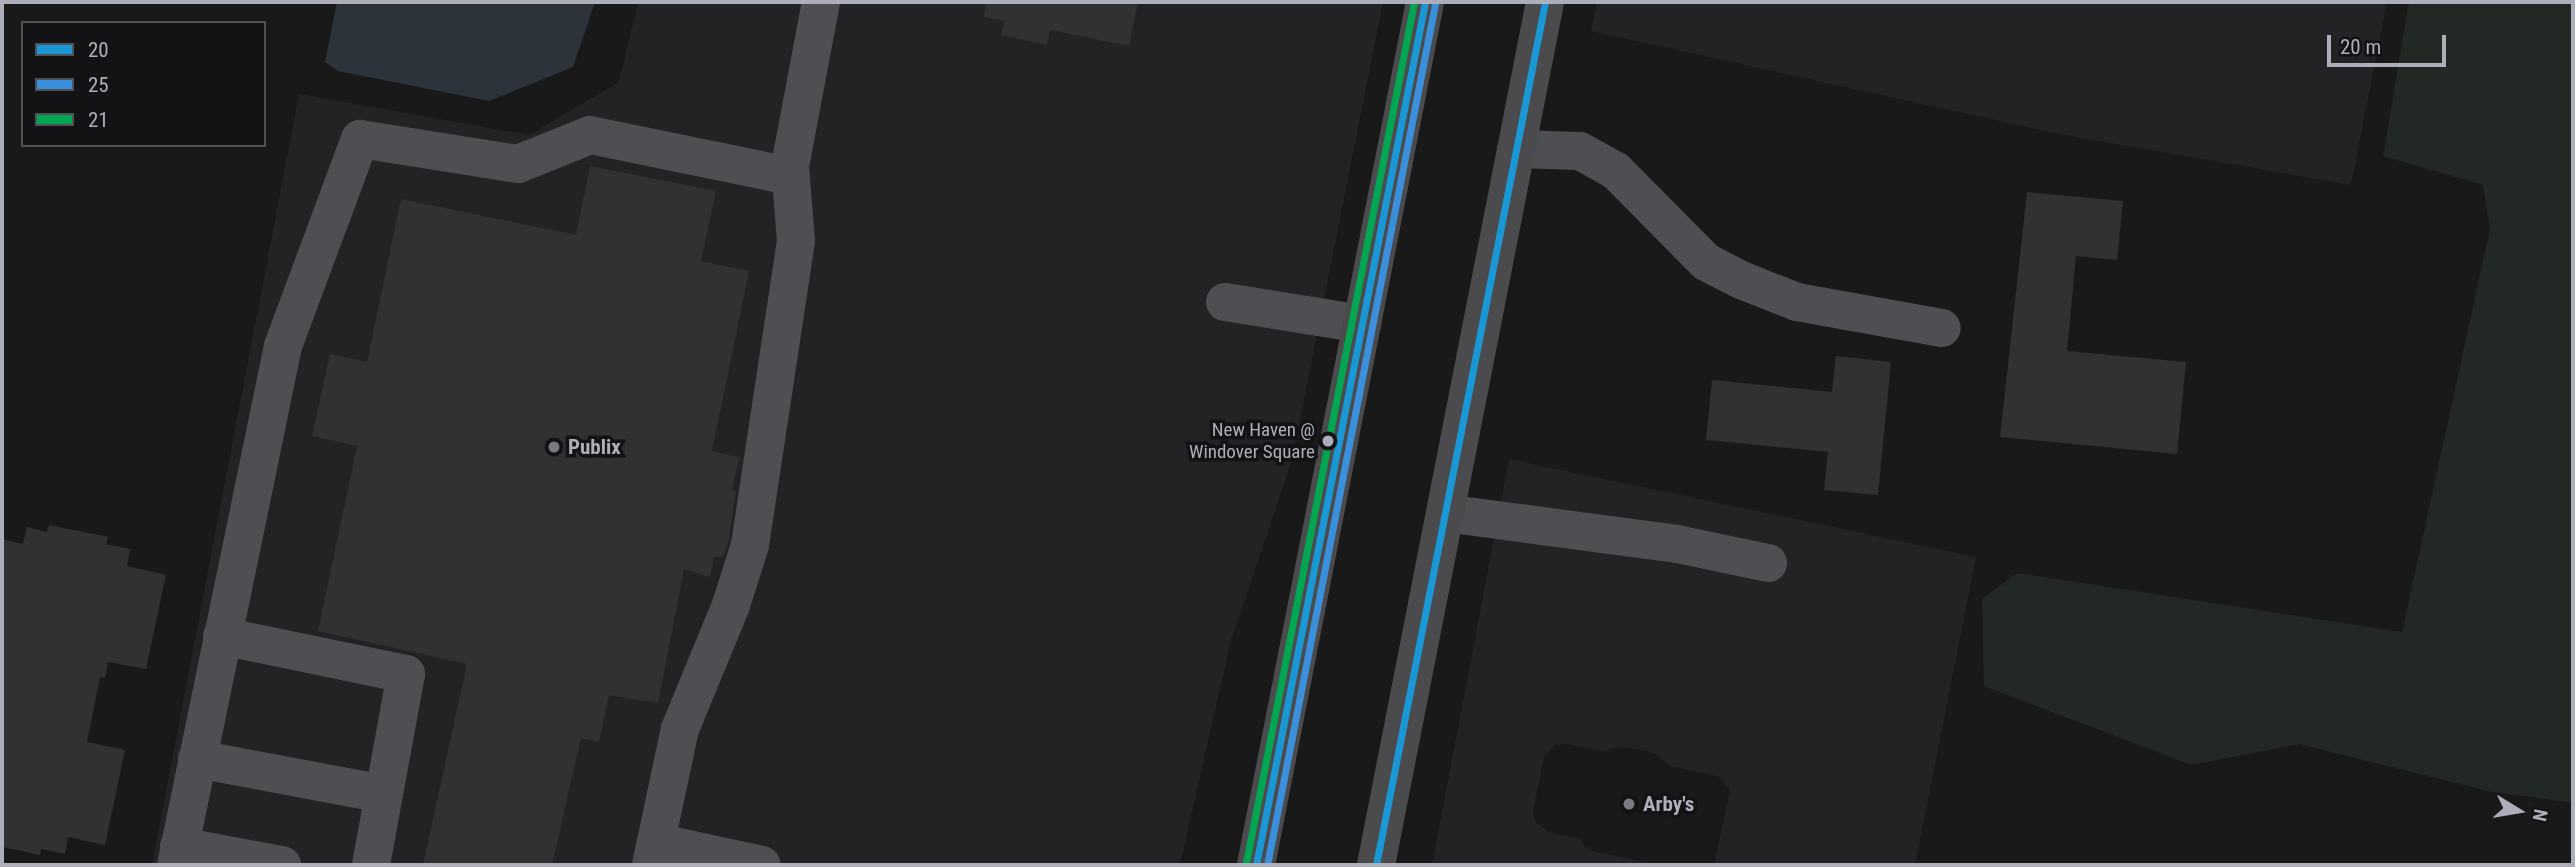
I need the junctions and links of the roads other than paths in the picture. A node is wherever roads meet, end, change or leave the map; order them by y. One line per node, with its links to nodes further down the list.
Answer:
1 (821, 2): 5 (lane)
2 (1426, 2): 7 (main road)
3 (1545, 2): 4 (main road)
4 (1516, 149): 8 (lane); 9 (main road)
5 (790, 176): 11 (lane); 14 (lane)
6 (1225, 302): 7 (lane)
7 (1362, 324): 19 (main road)
8 (1942, 328)
9 (1445, 513): 10 (lane); 20 (main road)
10 (1768, 563)
11 (222, 636): 12 (lane); 13 (lane)
12 (197, 759): 13 (lane); 15 (lane)
13 (384, 794): 17 (lane)
14 (653, 854): 18 (lane)
15 (178, 856): 16 (lane)
16 (282, 865)
17 (371, 865)
18 (762, 865)
19 (1256, 865)
20 (1376, 865)

